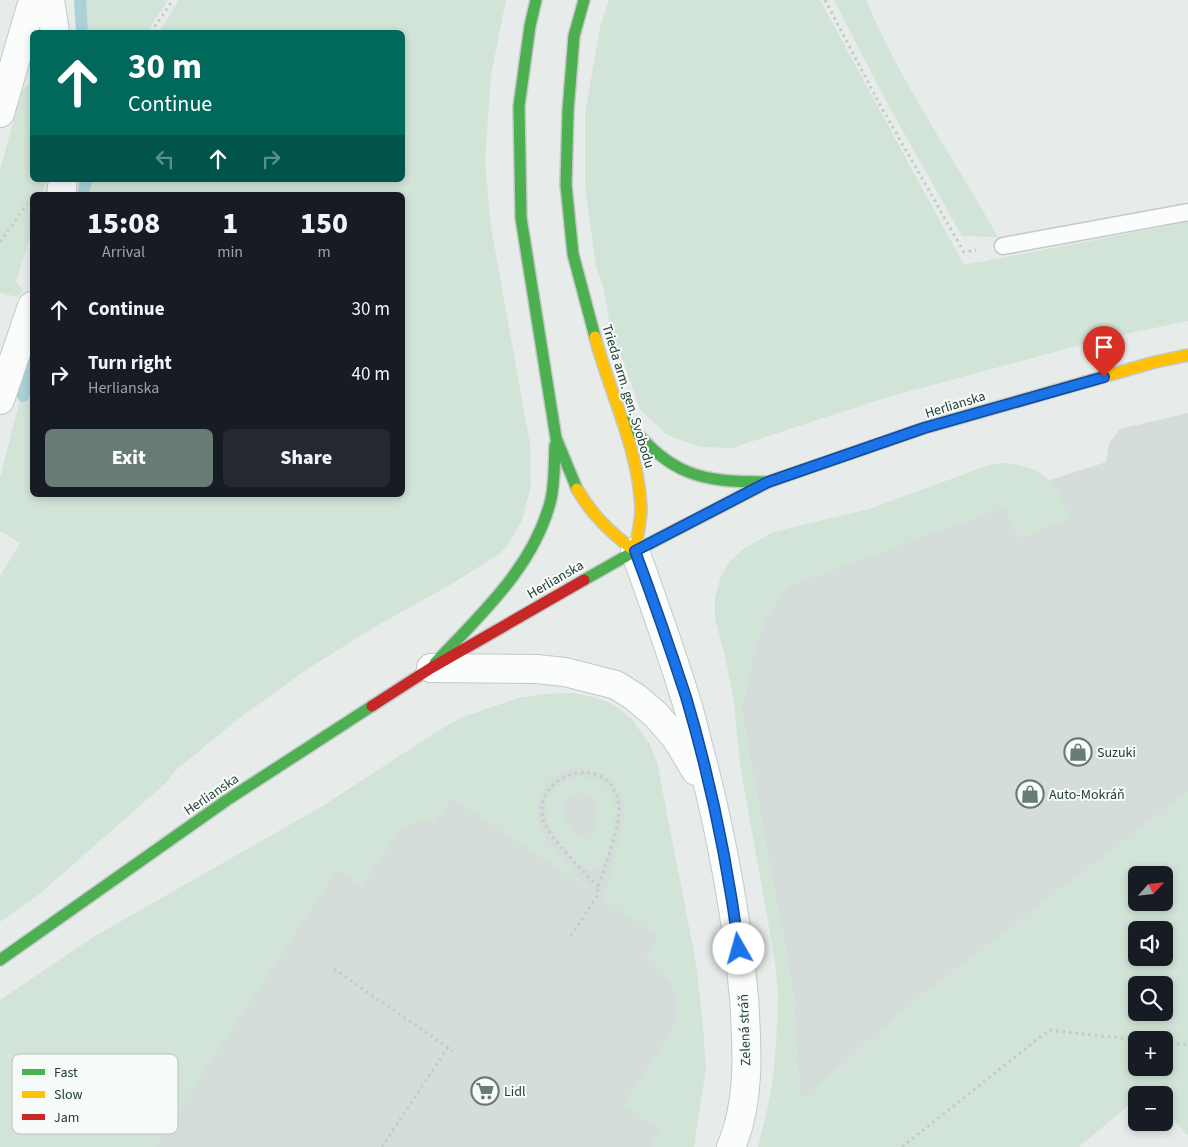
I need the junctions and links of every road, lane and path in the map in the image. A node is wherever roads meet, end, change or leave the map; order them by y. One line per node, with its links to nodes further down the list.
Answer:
1 (33, 0): 9 (street)
2 (50, 0): 7 (street)
3 (173, 0): 8 (path)
4 (536, 0): 18 (street)
5 (584, 0): 17 (street, Trieda arm. gen. Svobodu)
6 (825, 0): 13 (path)
7 (55, 30)
8 (153, 30)
9 (0, 113)
10 (28, 202): 12 (path)
11 (1188, 212): 13 (lane)
12 (0, 242)
13 (1003, 246)
14 (30, 312): 16 (street)
15 (1188, 355): 19 (street, Herlianska)
16 (0, 400)
17 (619, 414): 19 (street); 20 (street, Trieda arm. gen. Svobodu)
18 (556, 438): 20 (street); 21 (street)
19 (768, 482): 20 (street, Herlianska)
20 (635, 551): 21 (street, Herlianska); 22 (street, Zelená stráň)
21 (431, 668): 22 (street); 25 (street, Herlianska)
22 (710, 793): 33 (street, Zelená stráň)
23 (598, 887): 23 (path); 24 (path)
24 (571, 936)
25 (0, 960)
26 (334, 969): 30 (path)
27 (1128, 1039): 34 (path)
28 (1173, 1044): 29 (path)
29 (1188, 1045)
30 (448, 1047): 31 (path); 32 (path)
31 (454, 1051)
32 (382, 1147)
33 (731, 1147)
34 (902, 1147)

